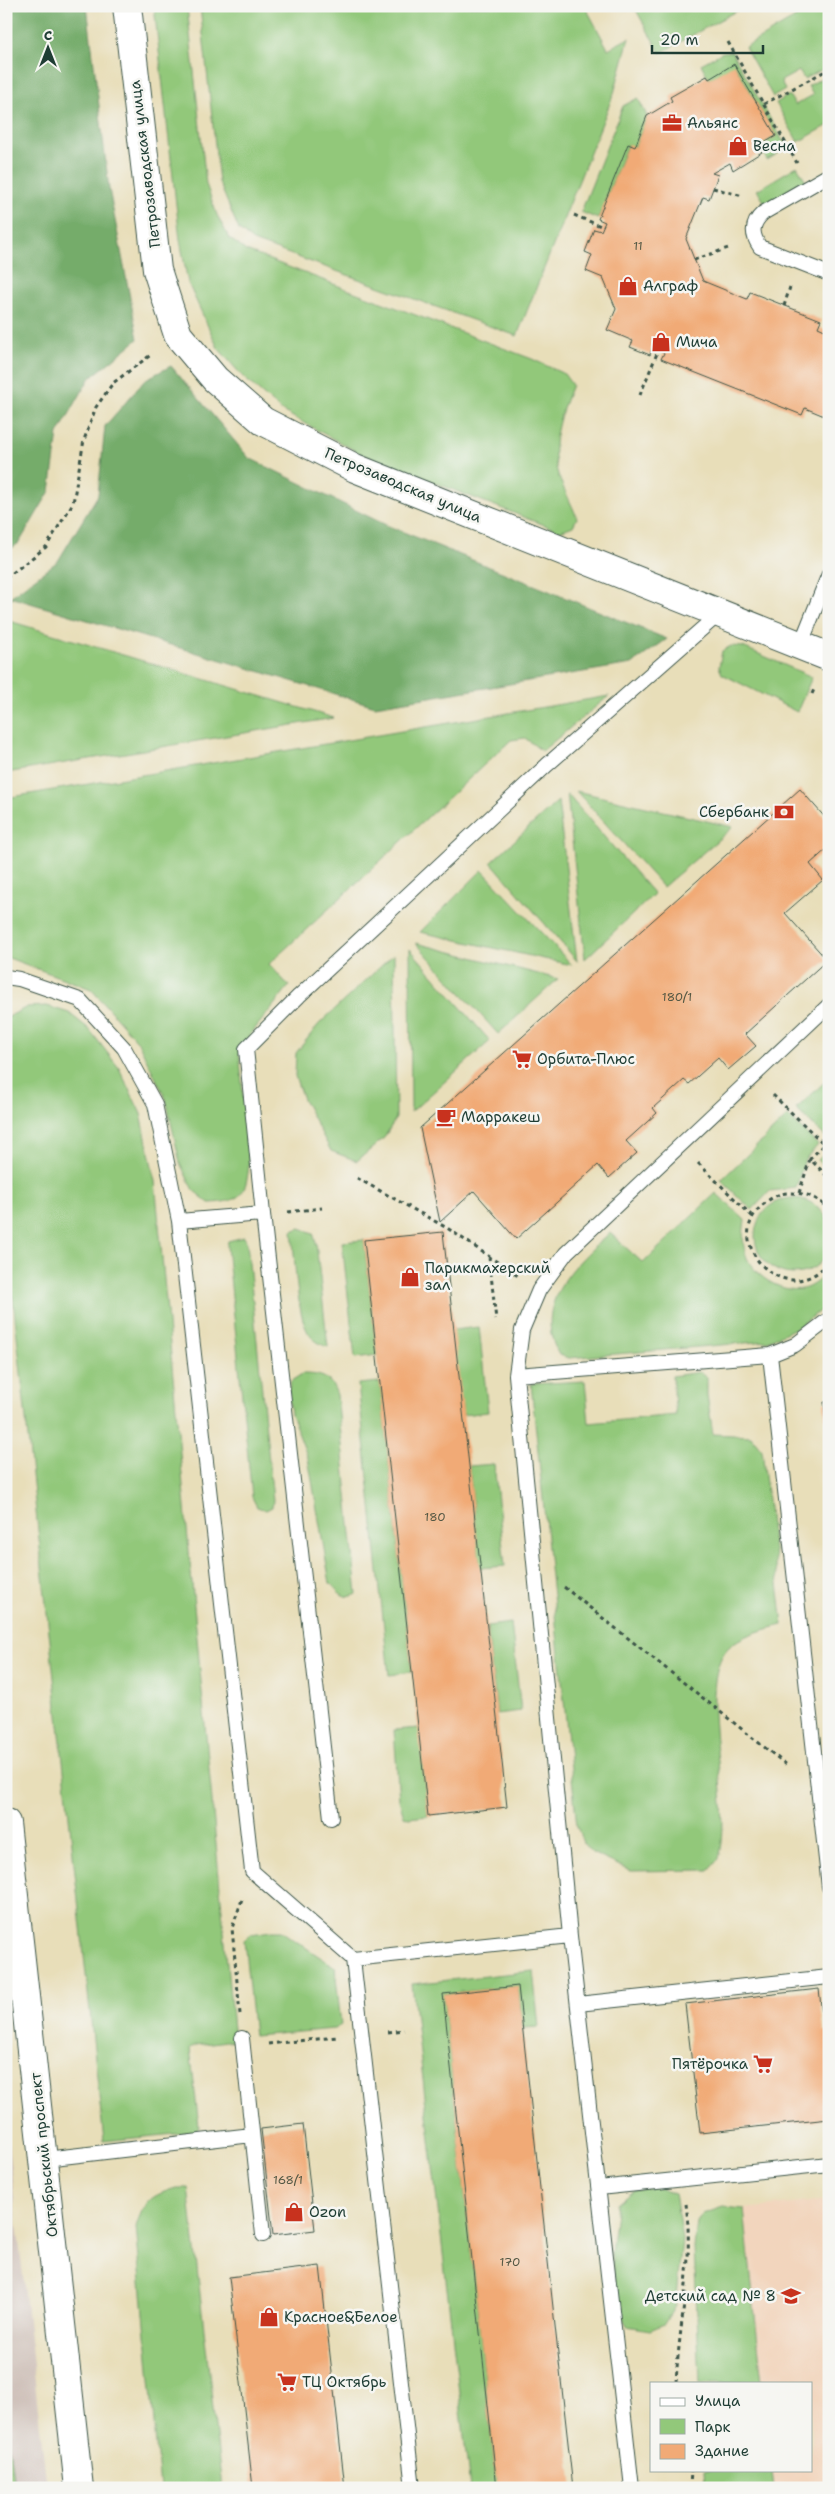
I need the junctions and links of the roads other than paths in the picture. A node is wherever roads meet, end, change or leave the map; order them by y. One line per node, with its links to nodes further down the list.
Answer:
1 (127, 6): 5 (street, Петрозаводская улица)
2 (829, 175): 3 (lane)
3 (829, 274)
4 (829, 574): 6 (lane)
5 (720, 613): 6 (street, Петрозаводская улица); 10 (lane)
6 (800, 646): 7 (street, Петрозаводская улица)
7 (829, 657)
8 (6, 977): 11 (lane)
9 (829, 1005): 14 (lane)
10 (263, 1214): 11 (lane); 15 (lane)
11 (179, 1221): 19 (lane)
12 (829, 1319): 13 (lane)
13 (770, 1355): 14 (lane); 17 (lane)
14 (516, 1375): 18 (lane)
15 (331, 1818)
16 (6, 1823): 24 (street, Октябрьский проспект)
17 (829, 1887)
18 (570, 1936): 19 (lane); 21 (lane)
19 (353, 1958): 29 (lane)
20 (829, 1977): 21 (lane)
21 (578, 2004): 26 (lane)
22 (243, 2042): 23 (lane)
23 (252, 2135): 24 (lane); 27 (lane)
24 (44, 2159): 28 (street, Октябрьский проспект)
25 (829, 2164): 26 (lane)
26 (599, 2188): 30 (lane)
27 (263, 2235)
28 (79, 2488)
29 (413, 2488)
30 (632, 2488)

